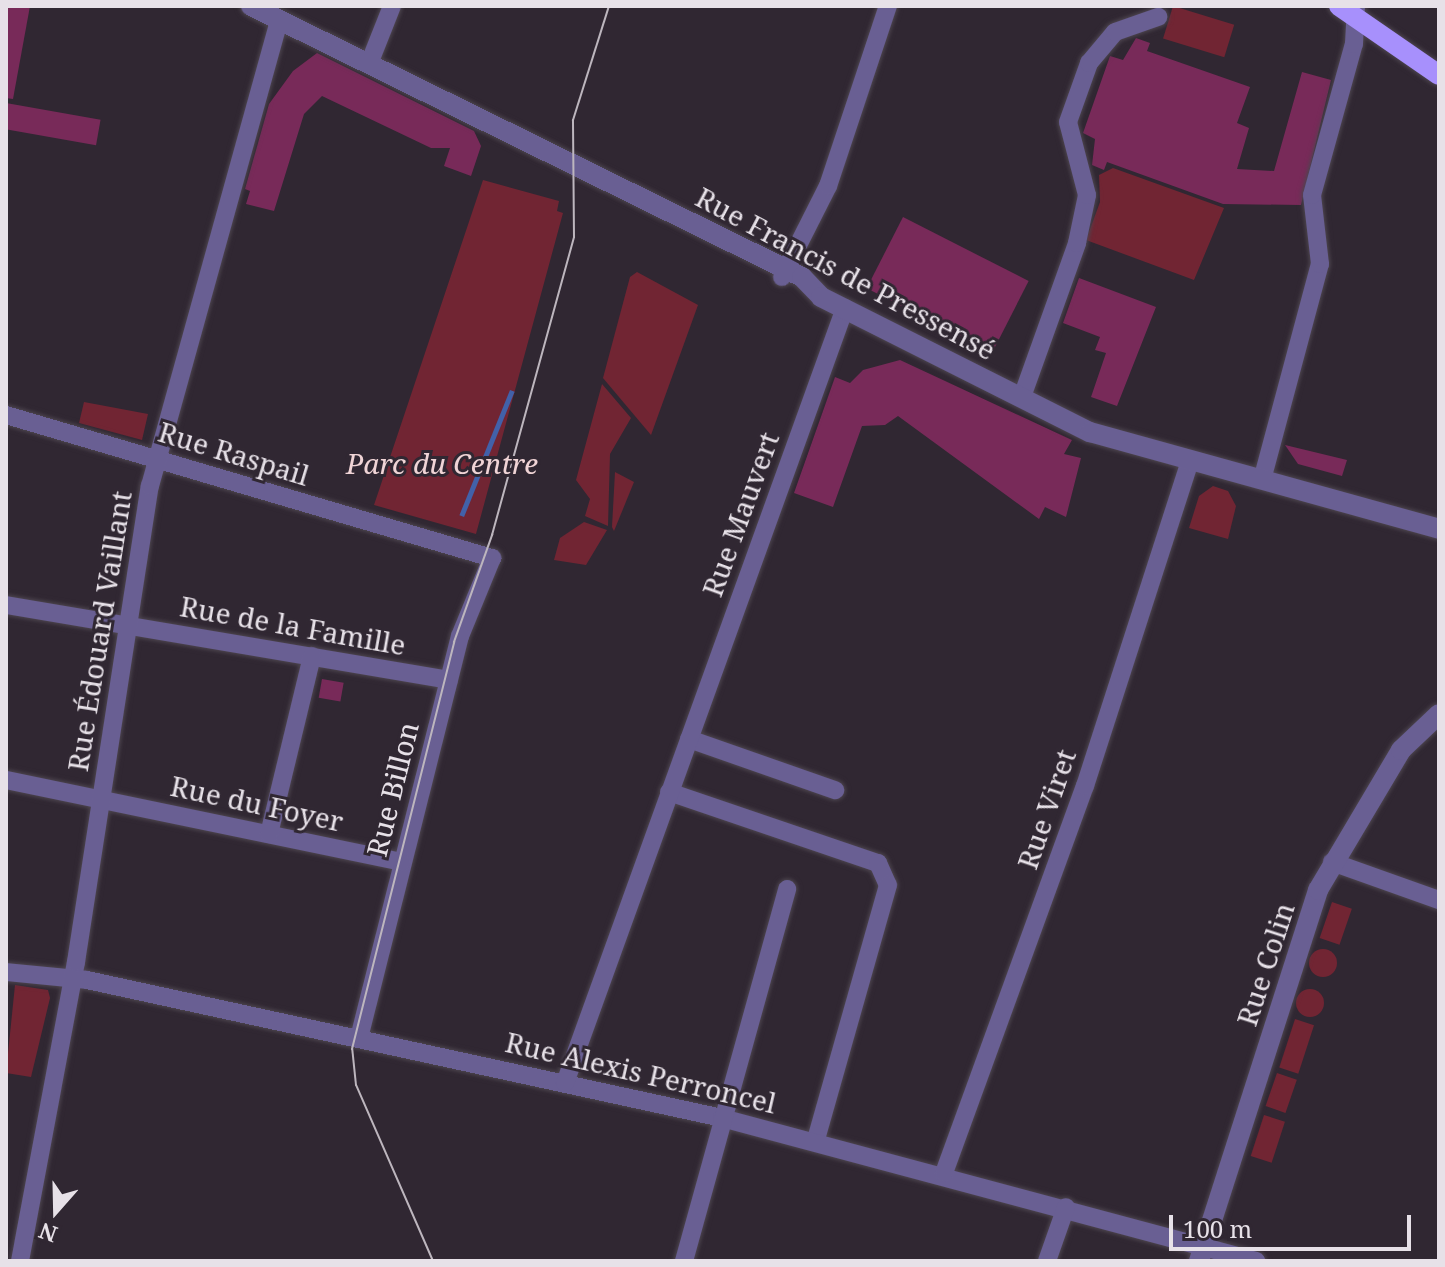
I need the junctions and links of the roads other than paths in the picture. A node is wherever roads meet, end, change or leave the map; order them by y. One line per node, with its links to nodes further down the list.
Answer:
1 (251, 6): 6 (street, Rue Francis de Pressensé)
2 (392, 6): 7 (street)
3 (888, 6): 9 (street)
4 (1349, 9): 8 (main road); 15 (street)
5 (1158, 17): 11 (street)
6 (279, 20): 7 (street, Rue Francis de Pressensé); 14 (street, Rue Édouard Vaillant)
7 (369, 64): 9 (street, Rue Francis de Pressensé)
8 (1439, 75)
9 (784, 273): 10 (street, Rue Francis de Pressensé)
10 (845, 308): 11 (street, Rue Francis de Pressensé); 23 (street, Rue Mauvert)
11 (1022, 397): 13 (street, Rue Francis de Pressensé)
12 (6, 415): 14 (street, Rue Raspail)
13 (1190, 460): 15 (street, Rue Francis de Pressensé); 39 (street, Rue Viret)
14 (156, 462): 17 (street, Rue Raspail); 19 (street, Rue Édouard Vaillant)
15 (1262, 480): 16 (street, Rue Francis de Pressensé)
16 (1439, 529)
17 (492, 558): 21 (street, Rue Billon)
18 (6, 605): 19 (street, Rue de la Famille)
19 (128, 625): 20 (street, Rue de la Famille); 27 (street, Rue Édouard Vaillant)
20 (312, 656): 21 (street, Rue de la Famille); 28 (street)
21 (449, 680): 29 (street, Rue Billon)
22 (1439, 714): 30 (street, Rue Colin)
23 (689, 739): 25 (street); 26 (street, Rue Mauvert)
24 (6, 780): 27 (street, Rue du Foyer)
25 (835, 790)
26 (669, 792): 36 (street, Rue Mauvert); 38 (street)
27 (101, 800): 28 (street, Rue du Foyer); 34 (street, Rue Édouard Vaillant)
28 (269, 834): 29 (street, Rue du Foyer)
29 (402, 862): 35 (street, Rue Billon)
30 (1332, 862): 32 (street); 41 (street, Rue Colin)
31 (787, 889): 37 (street)
32 (1439, 900)
33 (6, 972): 34 (street, Rue Alexis Perroncel)
34 (73, 977): 35 (street, Rue Alexis Perroncel); 42 (street, Rue Édouard Vaillant)
35 (359, 1037): 36 (street, Rue Alexis Perroncel)
36 (565, 1083): 37 (street, Rue Alexis Perroncel)
37 (722, 1118): 38 (street, Rue Alexis Perroncel); 43 (street)
38 (816, 1140): 39 (street, Rue Alexis Perroncel)
39 (944, 1173): 40 (street, Rue Alexis Perroncel)
40 (1066, 1207): 41 (street, Rue Alexis Perroncel); 44 (street)
41 (1202, 1253): 45 (street, Rue Alexis Perroncel)
42 (20, 1261)
43 (684, 1261)
44 (1047, 1261)
45 (1256, 1261)

